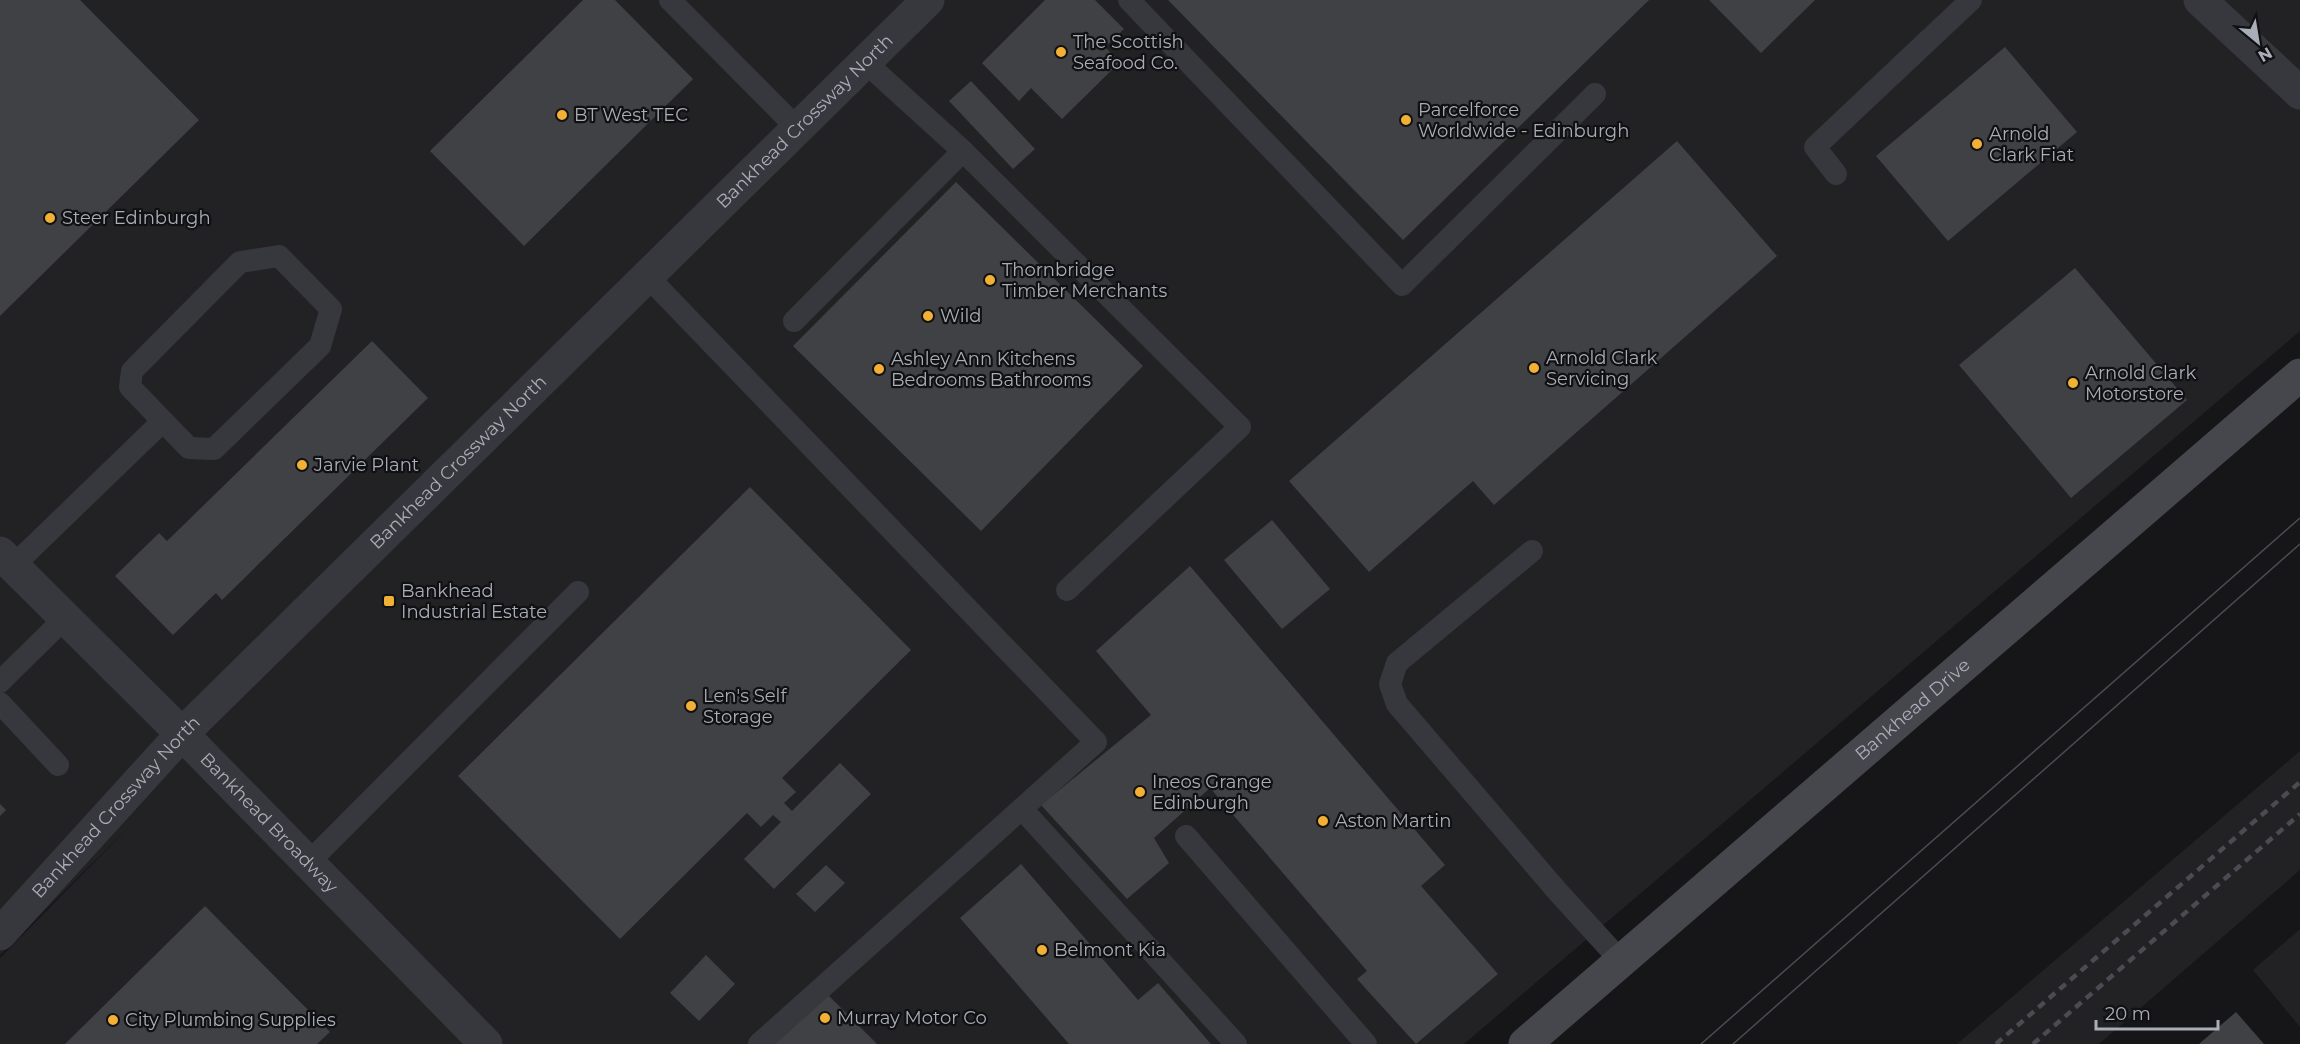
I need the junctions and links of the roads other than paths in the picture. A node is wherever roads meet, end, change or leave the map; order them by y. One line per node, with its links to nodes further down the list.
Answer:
1 (670, 0): 9 (lane)
2 (928, 0): 6 (street, Bankhead Crossway North)
3 (1129, 0): 8 (lane)
4 (1971, 0): 11 (lane)
5 (2200, 0): 7 (street)
6 (865, 62): 9 (street, Bankhead Crossway North); 10 (lane)
7 (2300, 93)
8 (1595, 94)
9 (798, 129): 12 (street, Bankhead Crossway North)
10 (963, 151): 13 (lane); 18 (lane)
11 (1836, 174)
12 (647, 276): 23 (street, Bankhead Crossway North); 25 (lane)
13 (794, 321)
14 (2300, 375): 29 (street, Bankhead Drive)
15 (163, 421): 15 (lane); 17 (lane)
16 (1532, 550): 29 (lane)
17 (6, 560): 20 (street, Bankhead Broadway)
18 (1066, 590)
19 (578, 592): 27 (lane)
20 (65, 618): 21 (lane); 23 (street, Bankhead Broadway)
21 (0, 682)
22 (0, 703): 24 (lane)
23 (182, 734): 27 (street, Bankhead Broadway); 28 (street, Bankhead Crossway North)
24 (58, 765)
25 (1022, 809): 31 (lane); 32 (lane)
26 (1186, 836): 33 (lane)
27 (308, 862): 30 (street, Bankhead Broadway)
28 (0, 934)
29 (1621, 961): 34 (street, Bankhead Drive)
30 (486, 1044)
31 (759, 1044)
32 (1236, 1044)
33 (1366, 1044)
34 (1525, 1044)

